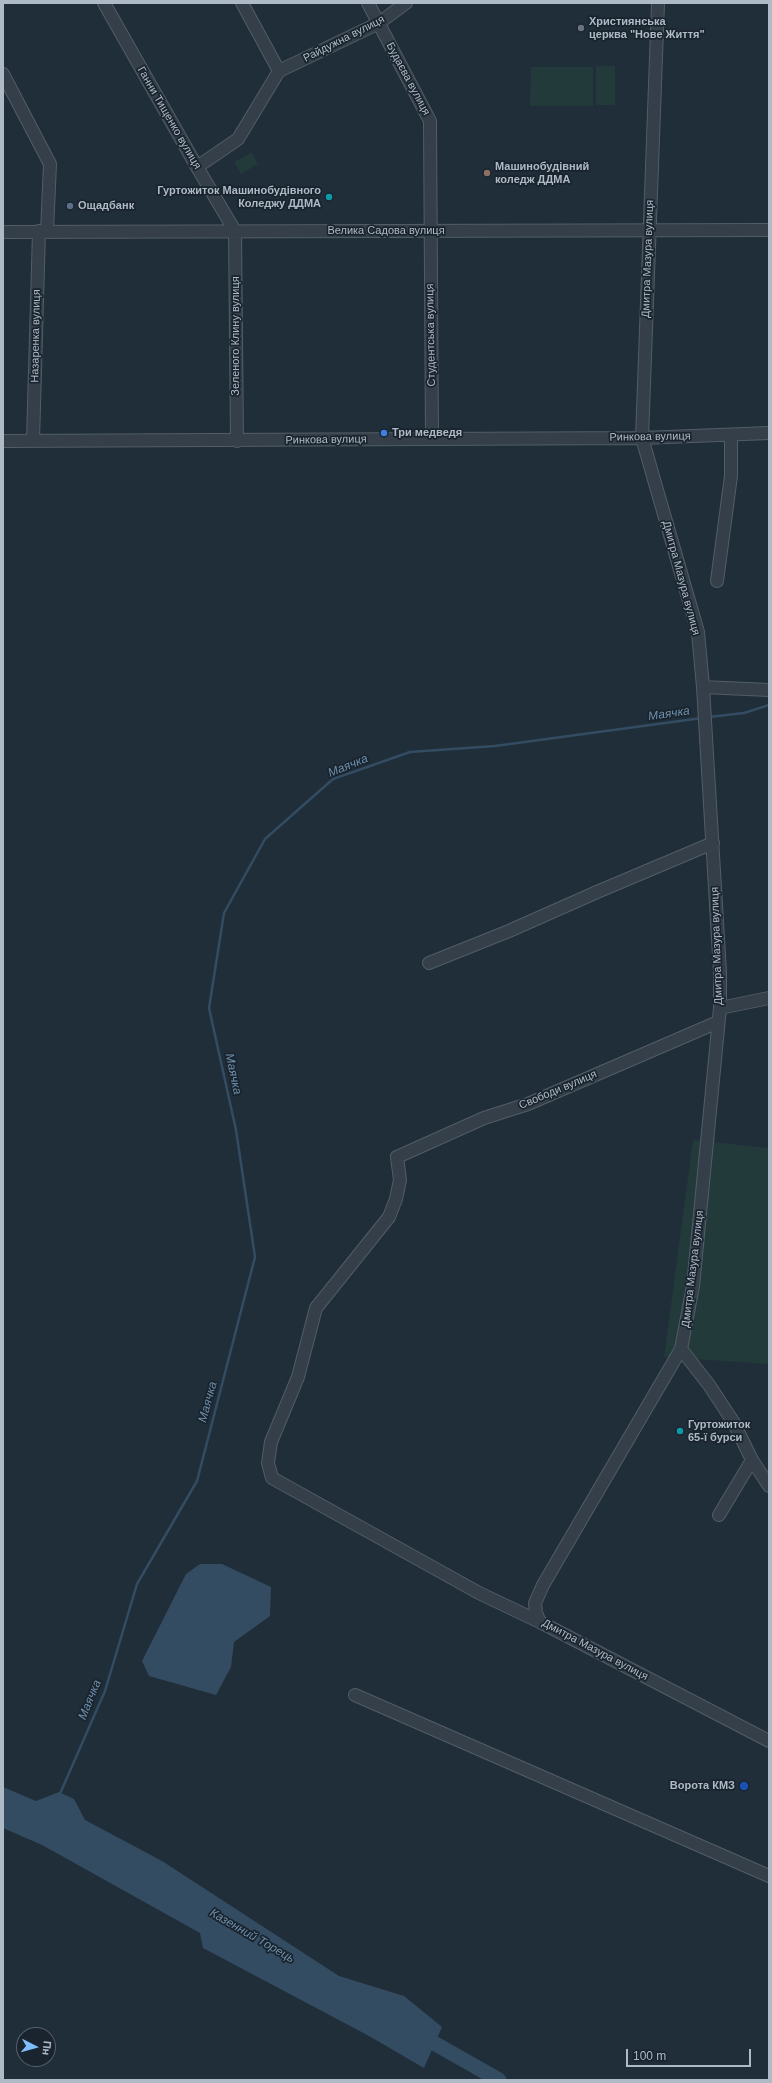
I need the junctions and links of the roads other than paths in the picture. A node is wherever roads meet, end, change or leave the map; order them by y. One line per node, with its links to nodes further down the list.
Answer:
1 (104, 3): 9 (street, Ганни Тищенко вулиця)
2 (242, 3): 7 (street)
3 (368, 3): 6 (street, Будаєва вулиця)
4 (406, 3): 6 (street, Райдужна вулиця)
5 (658, 3): 10 (street, Дмитра Мазура вулиця)
6 (379, 23): 7 (street, Райдужна вулиця); 14 (street, Будаєва вулиця)
7 (279, 71): 9 (street)
8 (3, 74): 12 (street, Назаренка вулиця)
9 (197, 167): 13 (street, Ганни Тищенко вулиця)
10 (648, 230): 11 (street, Велика Садова вулиця); 14 (street, Велика Садова вулиця); 19 (street, Дмитра Мазура вулиця)
11 (769, 230)
12 (43, 231): 13 (street, Велика Садова вулиця); 15 (street, Велика Садова вулиця); 21 (street, Назаренка вулиця)
13 (235, 231): 14 (street, Велика Садова вулиця); 22 (street, Зеленого Клину вулиця)
14 (430, 231): 18 (street, Студентська вулиця)
15 (3, 232)
16 (769, 433): 17 (street, Ринкова вулиця)
17 (731, 435): 19 (street, Ринкова вулиця); 23 (street)
18 (432, 438): 19 (street, Ринкова вулиця); 22 (street, Ринкова вулиця)
19 (642, 438): 25 (street, Дмитра Мазура вулиця)
20 (3, 441): 21 (street, Ринкова вулиця)
21 (33, 441): 22 (street, Ринкова вулиця)
22 (237, 441)
23 (717, 581)
24 (769, 690): 25 (street)
25 (703, 692): 26 (street, Дмитра Мазура вулиця)
26 (713, 843): 27 (street); 29 (street, Дмитра Мазура вулиця)
27 (429, 963)
28 (769, 998): 29 (street)
29 (720, 1008): 30 (street, Дмитра Мазура вулиця)
30 (718, 1022): 31 (street, Дмитра Мазура вулиця); 35 (street, Свободи вулиця)
31 (681, 1349): 32 (street); 35 (street, Дмитра Мазура вулиця)
32 (752, 1460): 33 (street); 34 (street)
33 (769, 1486)
34 (719, 1515)
35 (540, 1622): 37 (street, Дмитра Мазура вулиця)
36 (355, 1695): 38 (street)
37 (769, 1741)
38 (769, 1876)

